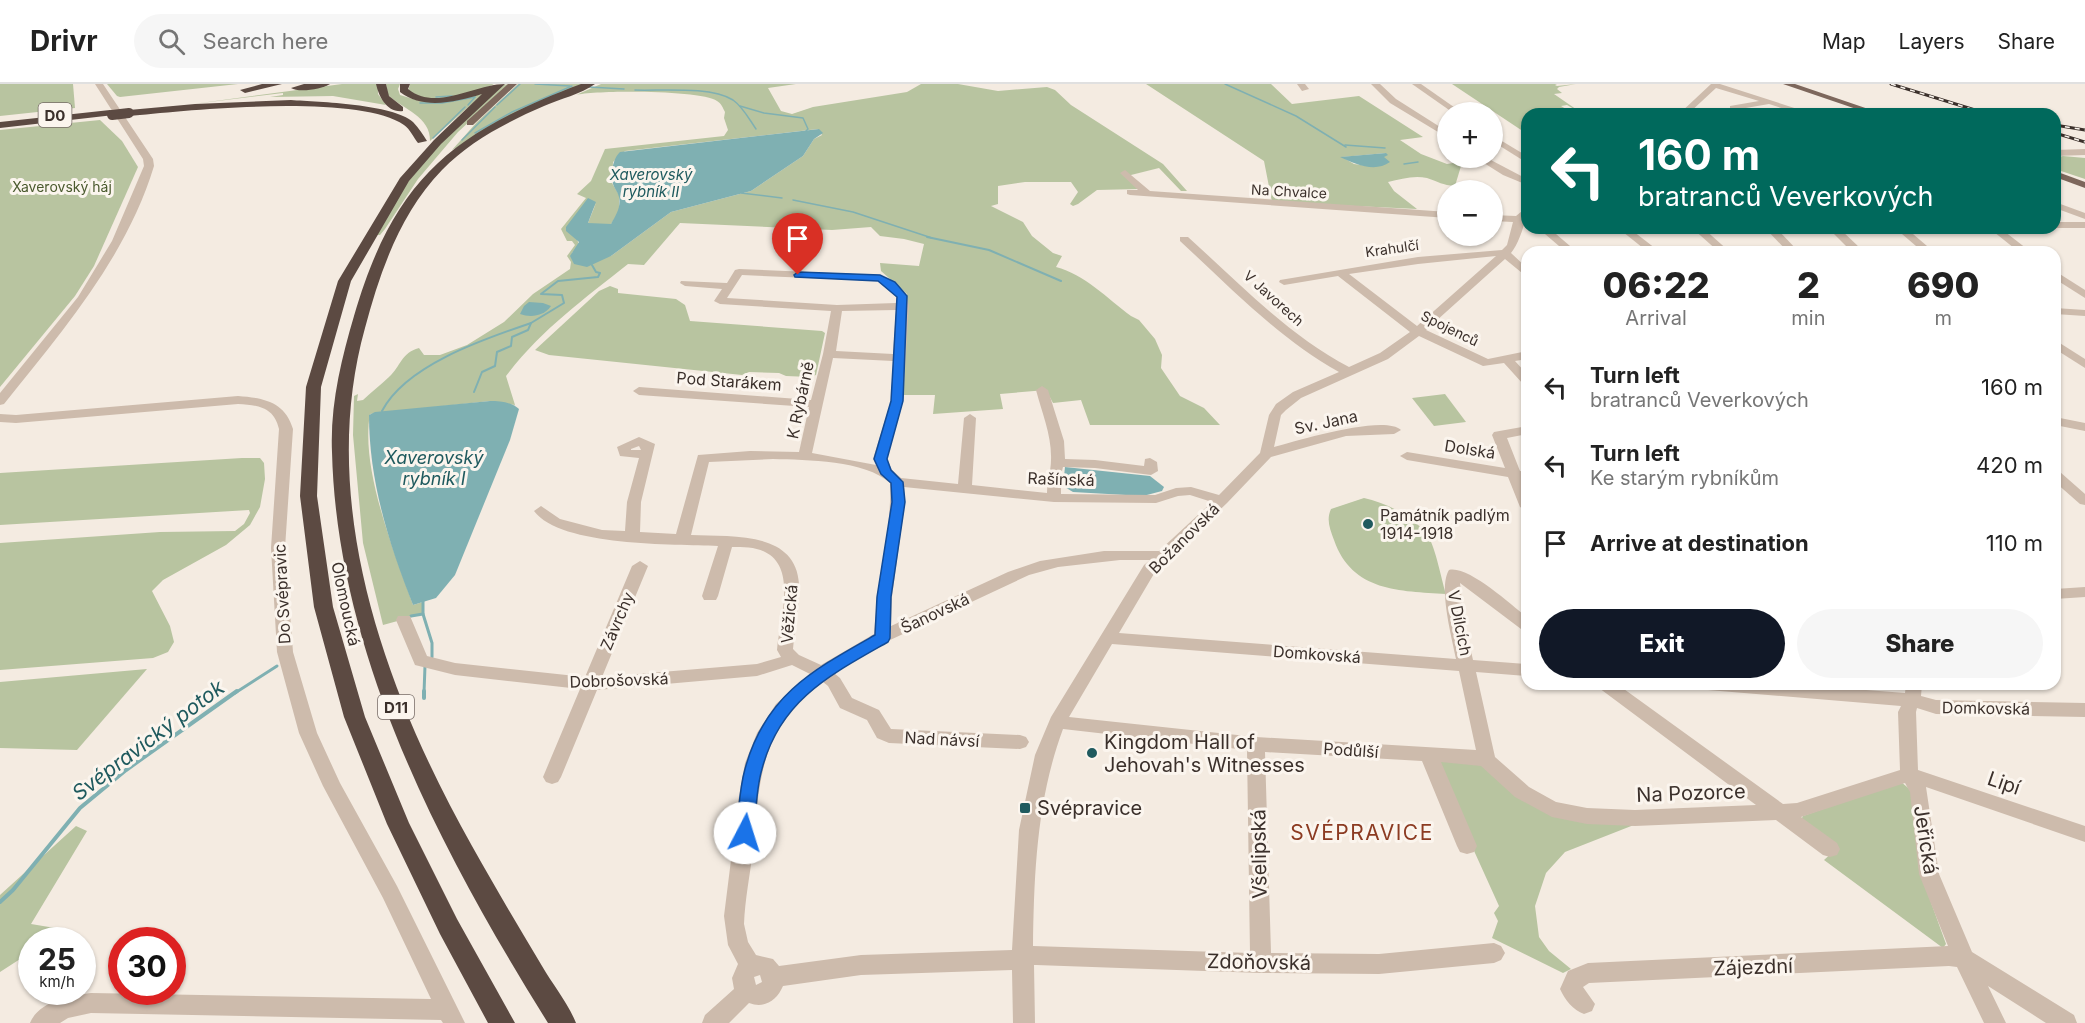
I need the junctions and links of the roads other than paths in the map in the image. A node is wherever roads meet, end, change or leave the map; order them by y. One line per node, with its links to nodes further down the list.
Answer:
1 (99, 84): 86 (street)
2 (277, 84): 14 (highway)
3 (295, 84): 14 (highway)
4 (326, 84): 21 (highway)
5 (381, 84): 26 (highway)
6 (405, 84): 7 (highway)
7 (498, 84): 35 (highway, D11)
8 (513, 84): 24 (main road)
9 (590, 84): 35 (highway)
10 (1375, 84): 25 (street)
11 (1416, 84): 16 (street)
12 (1715, 84): 15 (street); 17 (street)
13 (1787, 84): 20 (main road)
14 (228, 93): 21 (highway)
15 (1771, 101): 18 (street); 19 (street)
16 (1442, 102)
17 (1689, 108)
18 (1734, 108)
19 (1789, 108)
20 (1861, 108)
21 (127, 110): 22 (highway, bridge); 26 (highway)
22 (110, 112): 23 (highway, D0); 23 (highway, D0)
23 (0, 123)
24 (471, 123): 35 (highway, D11)
25 (1437, 129)
26 (422, 141): 35 (highway)
27 (1503, 144): 30 (street)
28 (2085, 152): 29 (street)
29 (2061, 153)
30 (1521, 156)
31 (1498, 168): 34 (street)
32 (1125, 173): 38 (street)
33 (2061, 176): 36 (main road)
34 (1521, 179)
35 (412, 185): 152 (highway, Olomoucká / D11); 153 (highway, Olomoucká / D11)
36 (2085, 185)
37 (1130, 192): 38 (street, Na Chvalce)
38 (1147, 193): 40 (street, Na Chvalce)
39 (2061, 207): 42 (street)
40 (1437, 214)
41 (1521, 214): 43 (street)
42 (2085, 216)
43 (1503, 217)
44 (1521, 223): 63 (street)
45 (2061, 225): 46 (street)
46 (2080, 225): 47 (street)
47 (2085, 232)
48 (1550, 234): 56 (street)
49 (1631, 234): 57 (street)
50 (1704, 234): 58 (street)
51 (1776, 234): 59 (street)
52 (1839, 234): 60 (street)
53 (1907, 234): 61 (street)
54 (2002, 234): 62 (street)
55 (1184, 239): 82 (street, V Javorech)
56 (1565, 246)
57 (1646, 246)
58 (1718, 246)
59 (1788, 246)
60 (1852, 246)
61 (1922, 246)
62 (2018, 246)
63 (1506, 254): 64 (street); 65 (street, Krahulčí); 75 (street)
64 (1521, 268)
65 (1341, 272): 67 (street, Krahulčí); 75 (street, Spojenců)
66 (2061, 278): 70 (street)
67 (1284, 282)
68 (685, 284): 69 (street)
69 (729, 286): 71 (street); 72 (street)
70 (2085, 295)
71 (903, 306): 72 (street); 79 (street)
72 (837, 308): 77 (street, K Rybárně)
73 (2061, 311): 74 (street)
74 (2085, 313)
75 (1418, 331): 80 (street, Spojenců); 82 (street)
76 (2061, 348): 81 (street)
77 (829, 354): 79 (street); 87 (street, K Rybárně)
78 (1521, 356): 80 (street, Spojenců)
79 (898, 358): 103 (street)
80 (1507, 359): 83 (street)
81 (2085, 364)
82 (1348, 372): 97 (street)
83 (1521, 374)
84 (1042, 390): 101 (street)
85 (639, 391): 87 (street, Pod Starákem)
86 (0, 401)
87 (816, 404): 96 (street, K Rybárně)
88 (2061, 416): 92 (street)
89 (0, 418): 150 (street, Do Svépravic)
90 (970, 418): 105 (street)
91 (2061, 422): 92 (street)
92 (2070, 424): 93 (street)
93 (2085, 427)
94 (1394, 430): 97 (street, Sv. Jana)
95 (1521, 431): 102 (street)
96 (805, 454): 103 (street, K Rybárně); 111 (street)
97 (1266, 454): 107 (street, Božanovská)
98 (647, 455): 110 (street)
99 (1407, 456): 102 (street, Dolská)
100 (1150, 462): 101 (street)
101 (1058, 463): 106 (street)
102 (1520, 475)
103 (891, 477): 105 (street, Rašínská); 120 (street)
104 (2061, 480): 108 (street)
105 (965, 490): 106 (street, Rašínská)
106 (1054, 498): 107 (street, Rašínská)
107 (1222, 500): 113 (street, Božanovská)
108 (2085, 501)
109 (541, 511): 110 (street, Věžická)
110 (632, 538): 111 (street, Věžická)
111 (682, 540): 112 (street, Věžická)
112 (726, 543): 117 (street); 122 (street, Věžická)
113 (1162, 556): 120 (street, Šanovská); 121 (street, Božanovská)
114 (640, 566): 126 (street, Závrchy)
115 (2085, 592): 116 (street)
116 (2061, 594)
117 (710, 596)
118 (404, 620): 126 (street, Dobrošovská)
119 (1521, 621): 123 (street, V Dílcích)
120 (882, 638): 125 (street, Šanovská)
121 (1108, 638): 123 (street, Domkovská); 131 (street, Božanovská)
122 (793, 659): 125 (street); 126 (street, Dobrošovská)
123 (1468, 666): 124 (street, Domkovská); 135 (street, V Dílcích)
124 (1521, 670)
125 (822, 672): 132 (street, Nad návsí); 146 (street, Šanovská)
126 (590, 684): 137 (street, Závrchy)
127 (1613, 690): 138 (street)
128 (1854, 690): 129 (street, Domkovská)
129 (1913, 692): 130 (street, Domkovská); 136 (street, Jeřická)
130 (2085, 710)
131 (1057, 722): 133 (street, Podůlší); 143 (street, Božanovská)
132 (1020, 742)
133 (1257, 744): 134 (street, Podůlší); 145 (street, Všelipská)
134 (1429, 754): 135 (street, Podůlší); 140 (street)
135 (1487, 760): 138 (street, Na Pozorce)
136 (1908, 774): 138 (street, Na Pozorce); 139 (street, Lipí); 144 (street, Jeřická)
137 (552, 777)
138 (1781, 813): 141 (street)
139 (2085, 834)
140 (1467, 846)
141 (1830, 849)
142 (1494, 953): 145 (street, Zdoňovská)
143 (1024, 958): 145 (street, Zdoňovská); 147 (street, Zdoňovská); 155 (street, Božanovská)
144 (1964, 959): 149 (street, Zájezdní); 156 (street, Jeřická); 157 (street)
145 (1261, 963)
146 (752, 968): 147 (street); 148 (street)
147 (775, 977): 148 (street)
148 (746, 992): 154 (street)
149 (1584, 1004)
150 (451, 1017): 151 (street)
151 (41, 1023)
152 (502, 1023)
153 (563, 1023)
154 (712, 1023)
155 (1024, 1023)
156 (1995, 1023)
157 (2066, 1023)

